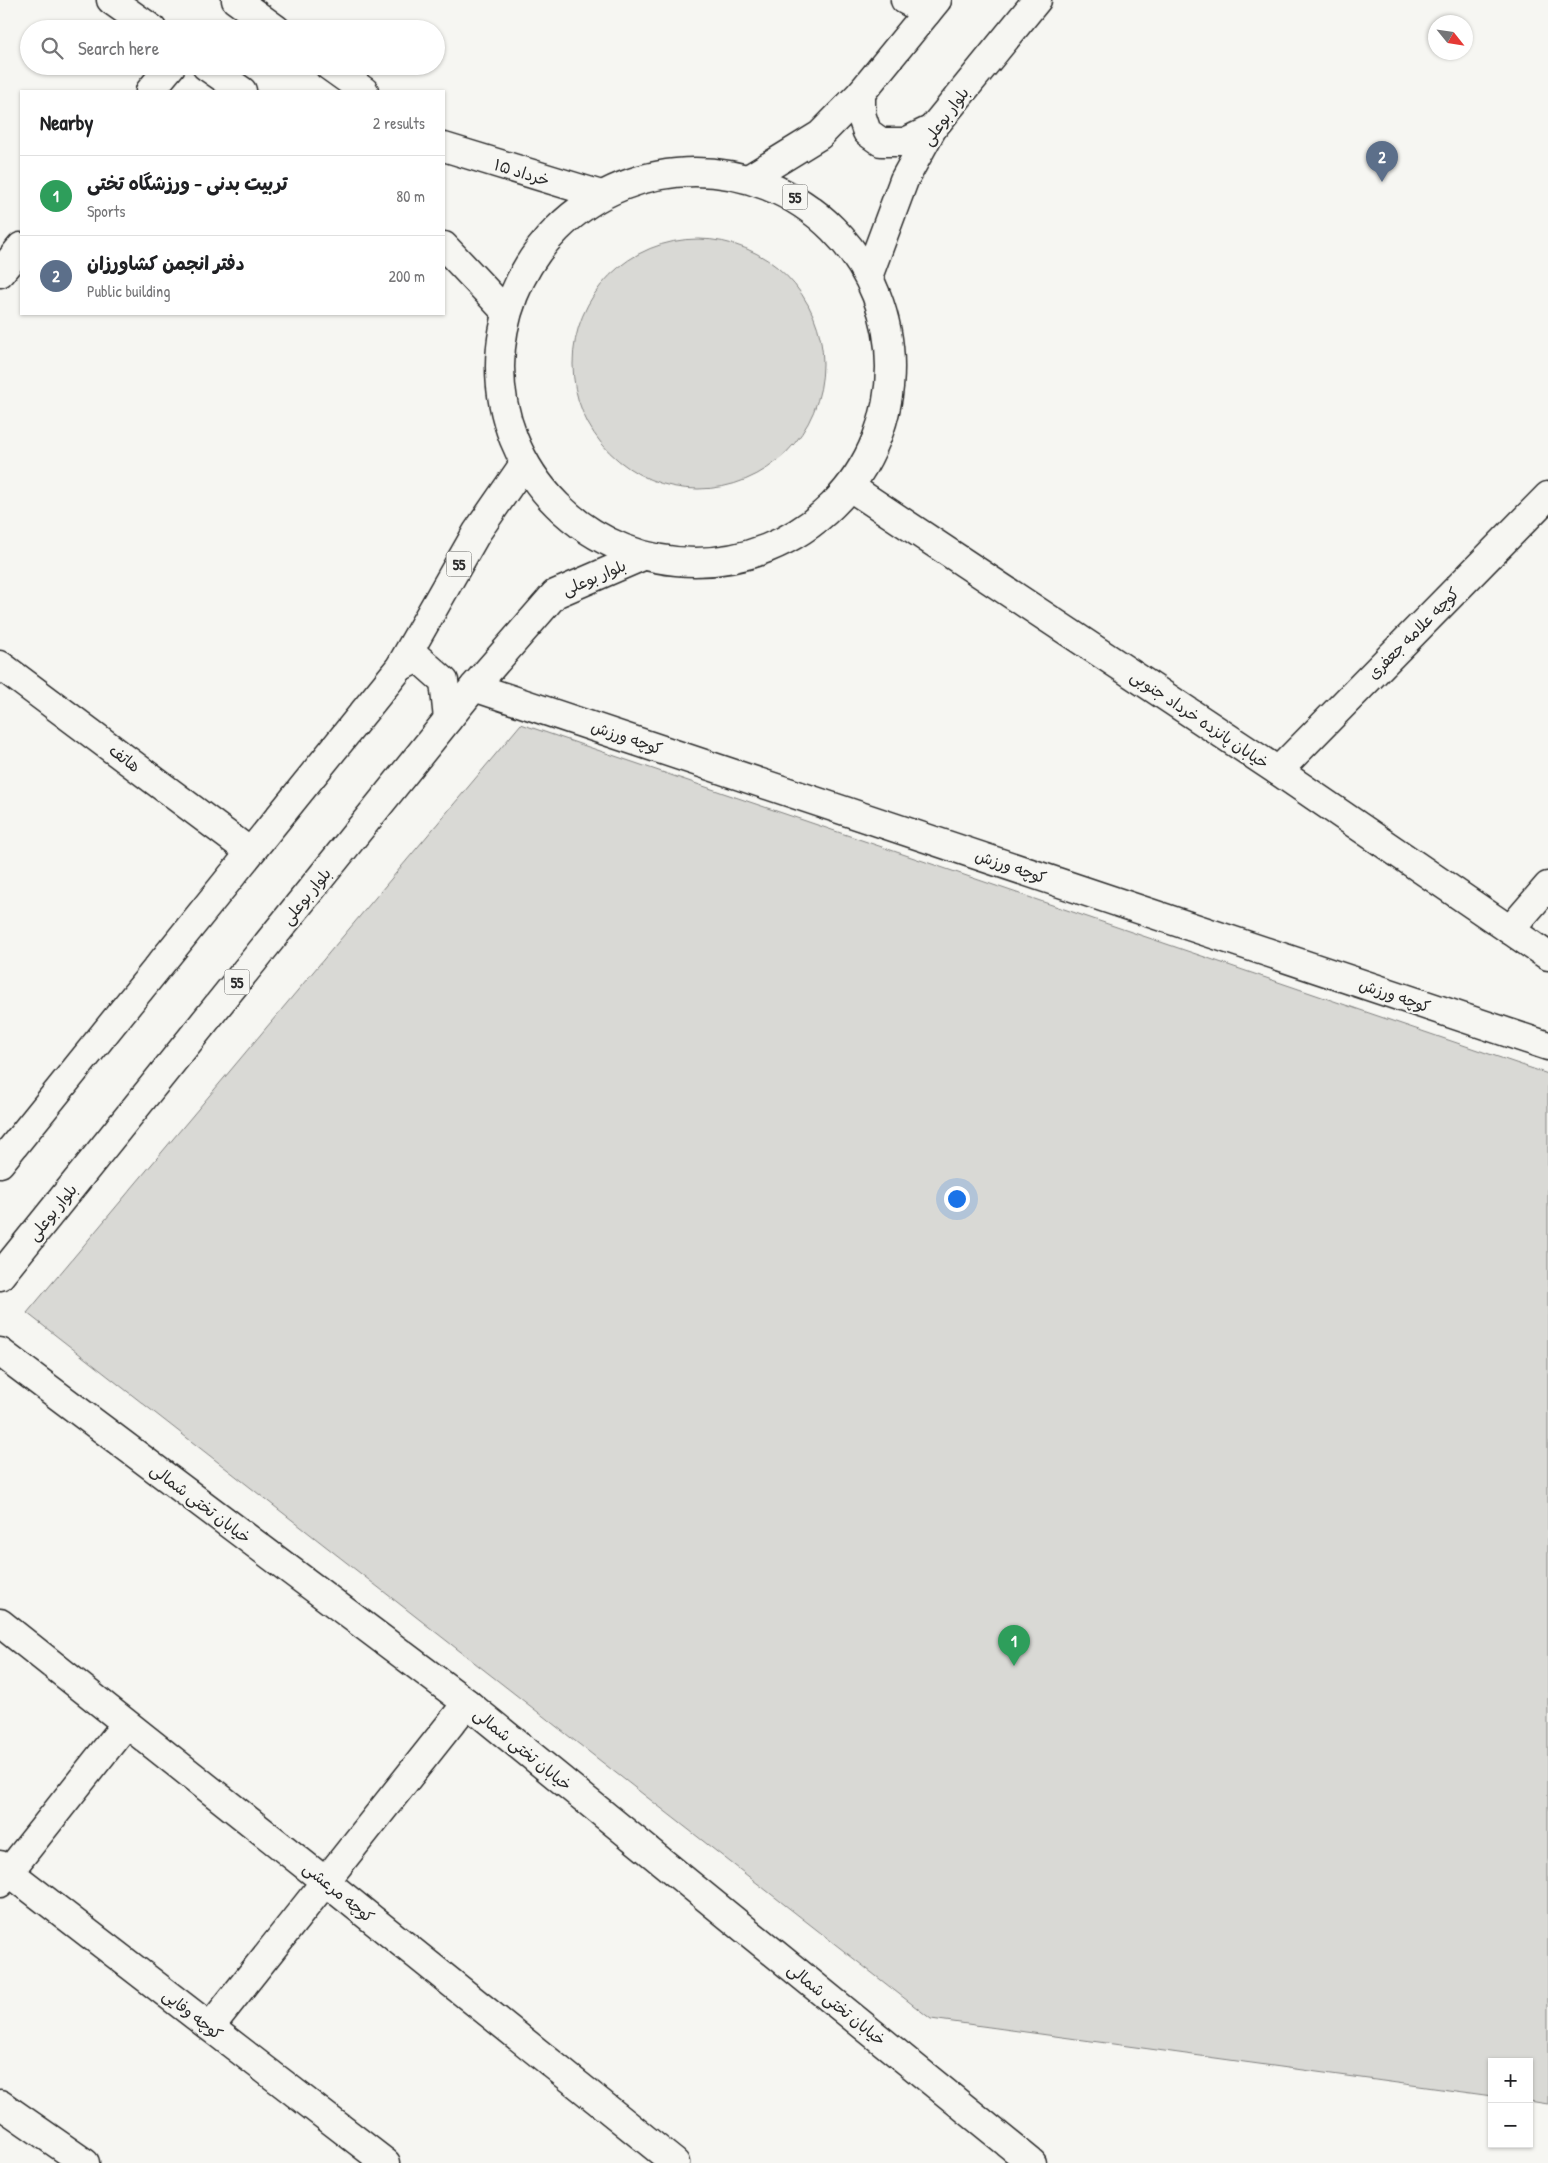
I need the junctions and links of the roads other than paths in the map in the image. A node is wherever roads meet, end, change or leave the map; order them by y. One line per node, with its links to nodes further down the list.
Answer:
1 (111, 0): 5 (street)
2 (236, 0): 6 (street)
3 (1037, 0): 14 (street, بلوار بوعلی)
4 (923, 4): 13 (street, 55)
5 (139, 20)
6 (264, 20)
7 (163, 75): 10 (street)
8 (219, 75): 11 (street)
9 (342, 75): 12 (street)
10 (151, 90)
11 (241, 90)
12 (363, 90)
13 (861, 93): 14 (street); 16 (street, 55)
14 (932, 130): 21 (street, بلوار بوعلی)
15 (445, 147): 17 (street, ۱۵ خرداد)
16 (750, 178): 17 (street, 55); 21 (street, 55)
17 (601, 195): 22 (street, 55)
18 (445, 247): 22 (street)
19 (20, 248): 20 (street)
20 (0, 273)
21 (869, 274): 24 (street, 55)
22 (507, 313): 23 (street, 55)
23 (524, 464): 26 (street, 55); 28 (street, 55)
24 (850, 487): 26 (street, 55); 31 (street, خیابان پانزده خرداد جنوبی)
25 (1548, 496): 31 (street, کوچه علامه جعفری)
26 (643, 556): 29 (street, بلوار بوعلی / 55)
27 (0, 666): 32 (street, هاتف)
28 (400, 667): 30 (street); 32 (street, 55)
29 (474, 687): 30 (street, بلوار بوعلی / 55); 36 (street, کوچه ورزش)
30 (448, 718): 38 (street, بلوار بوعلی / 55)
31 (1278, 771): 34 (street, خیابان پانزده خرداد جنوبی)
32 (250, 852): 37 (street, 55)
33 (1548, 886): 34 (street)
34 (1510, 930): 35 (street, خیابان پانزده خرداد جنوبی)
35 (1548, 956)
36 (1548, 1046)
37 (0, 1163)
38 (0, 1276)
39 (0, 1352): 41 (street, خیابان تختی شمالی)
40 (0, 1623): 42 (street, کوچه مرعشی)
41 (467, 1703): 44 (street); 50 (street, خیابان تختی شمالی)
42 (126, 1724): 43 (street); 44 (street, کوچه مرعشی)
43 (3, 1873): 45 (street, کوچه وفایی)
44 (326, 1882): 45 (street); 49 (street, کوچه مرعشی)
45 (210, 2028): 48 (street, کوچه وفایی)
46 (0, 2104): 47 (street)
47 (85, 2163)
48 (386, 2163)
49 (675, 2163)
50 (1032, 2163)

